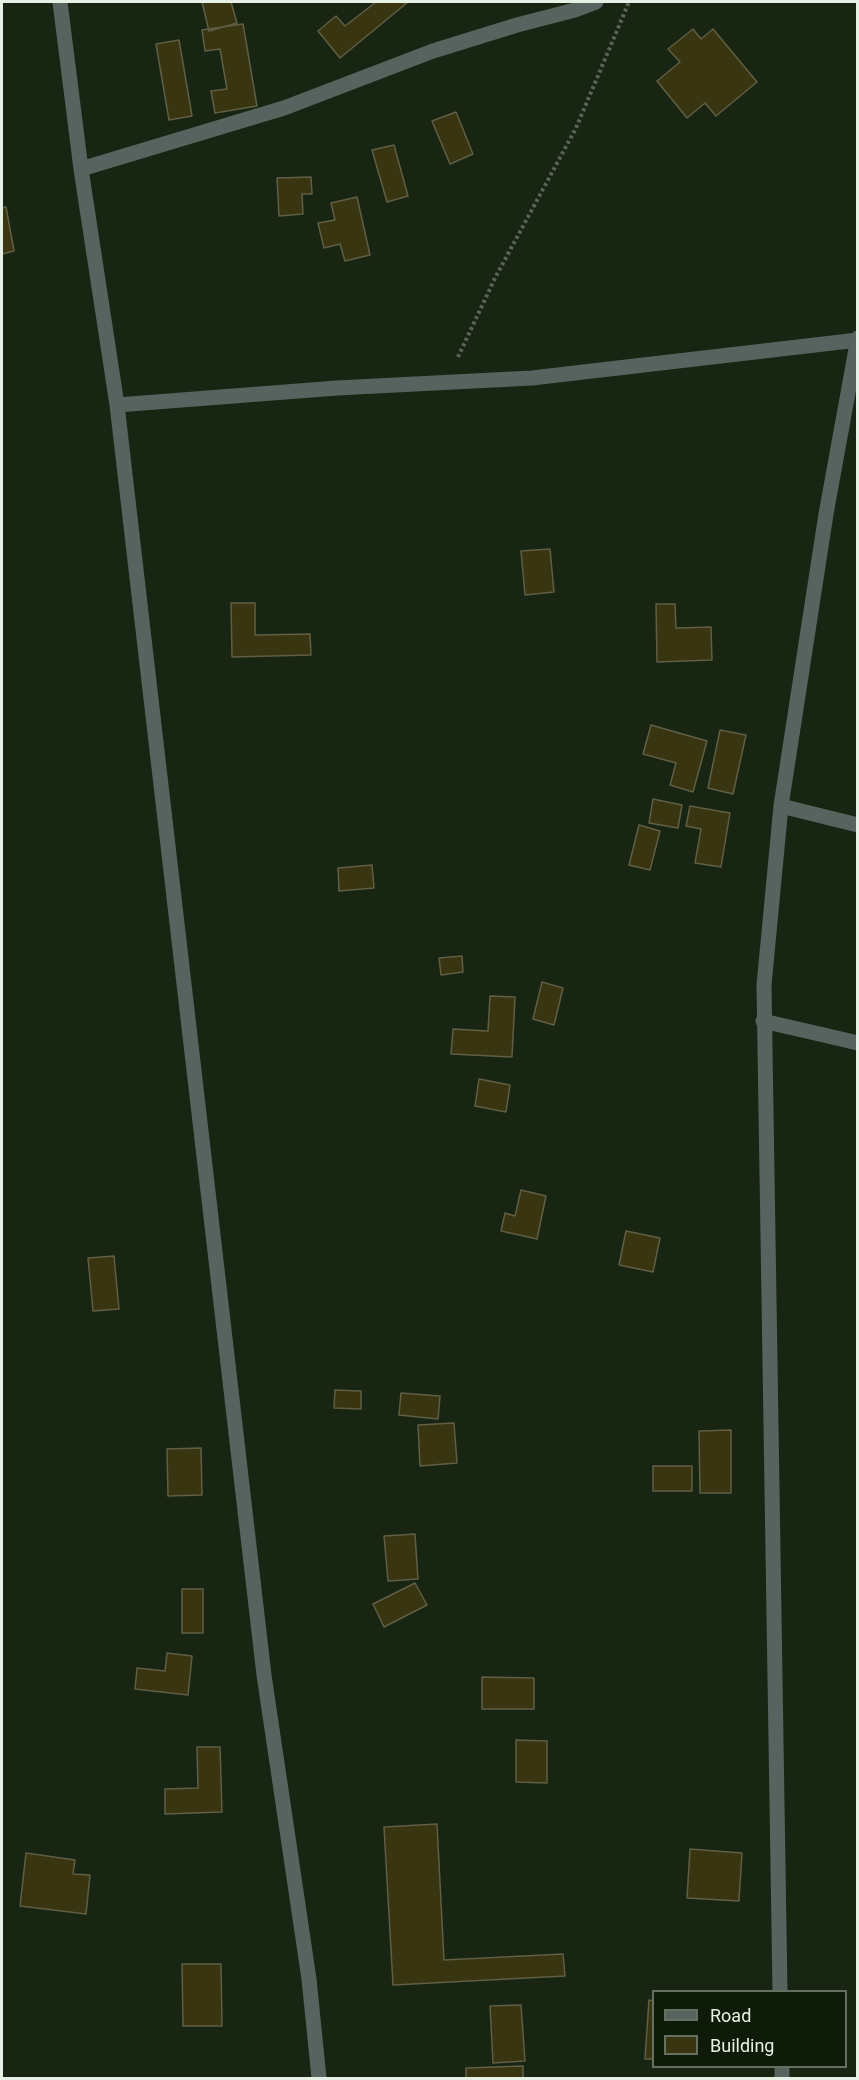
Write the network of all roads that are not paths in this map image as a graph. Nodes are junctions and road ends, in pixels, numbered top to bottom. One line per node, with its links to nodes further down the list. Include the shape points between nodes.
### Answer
1 (60, 2): 3 (street)
2 (596, 2): 3 (street, via 433,51 284,108)
3 (81, 168): 5 (street)
4 (857, 340): 5 (street, via 532,378); 6 (street)
5 (117, 405): 11 (street, via 264,1674 309,1979)
6 (781, 806): 7 (street); 8 (street)
7 (858, 825)
8 (763, 1021): 9 (street); 10 (street)
9 (858, 1043)
10 (780, 1990)
11 (318, 2079)

